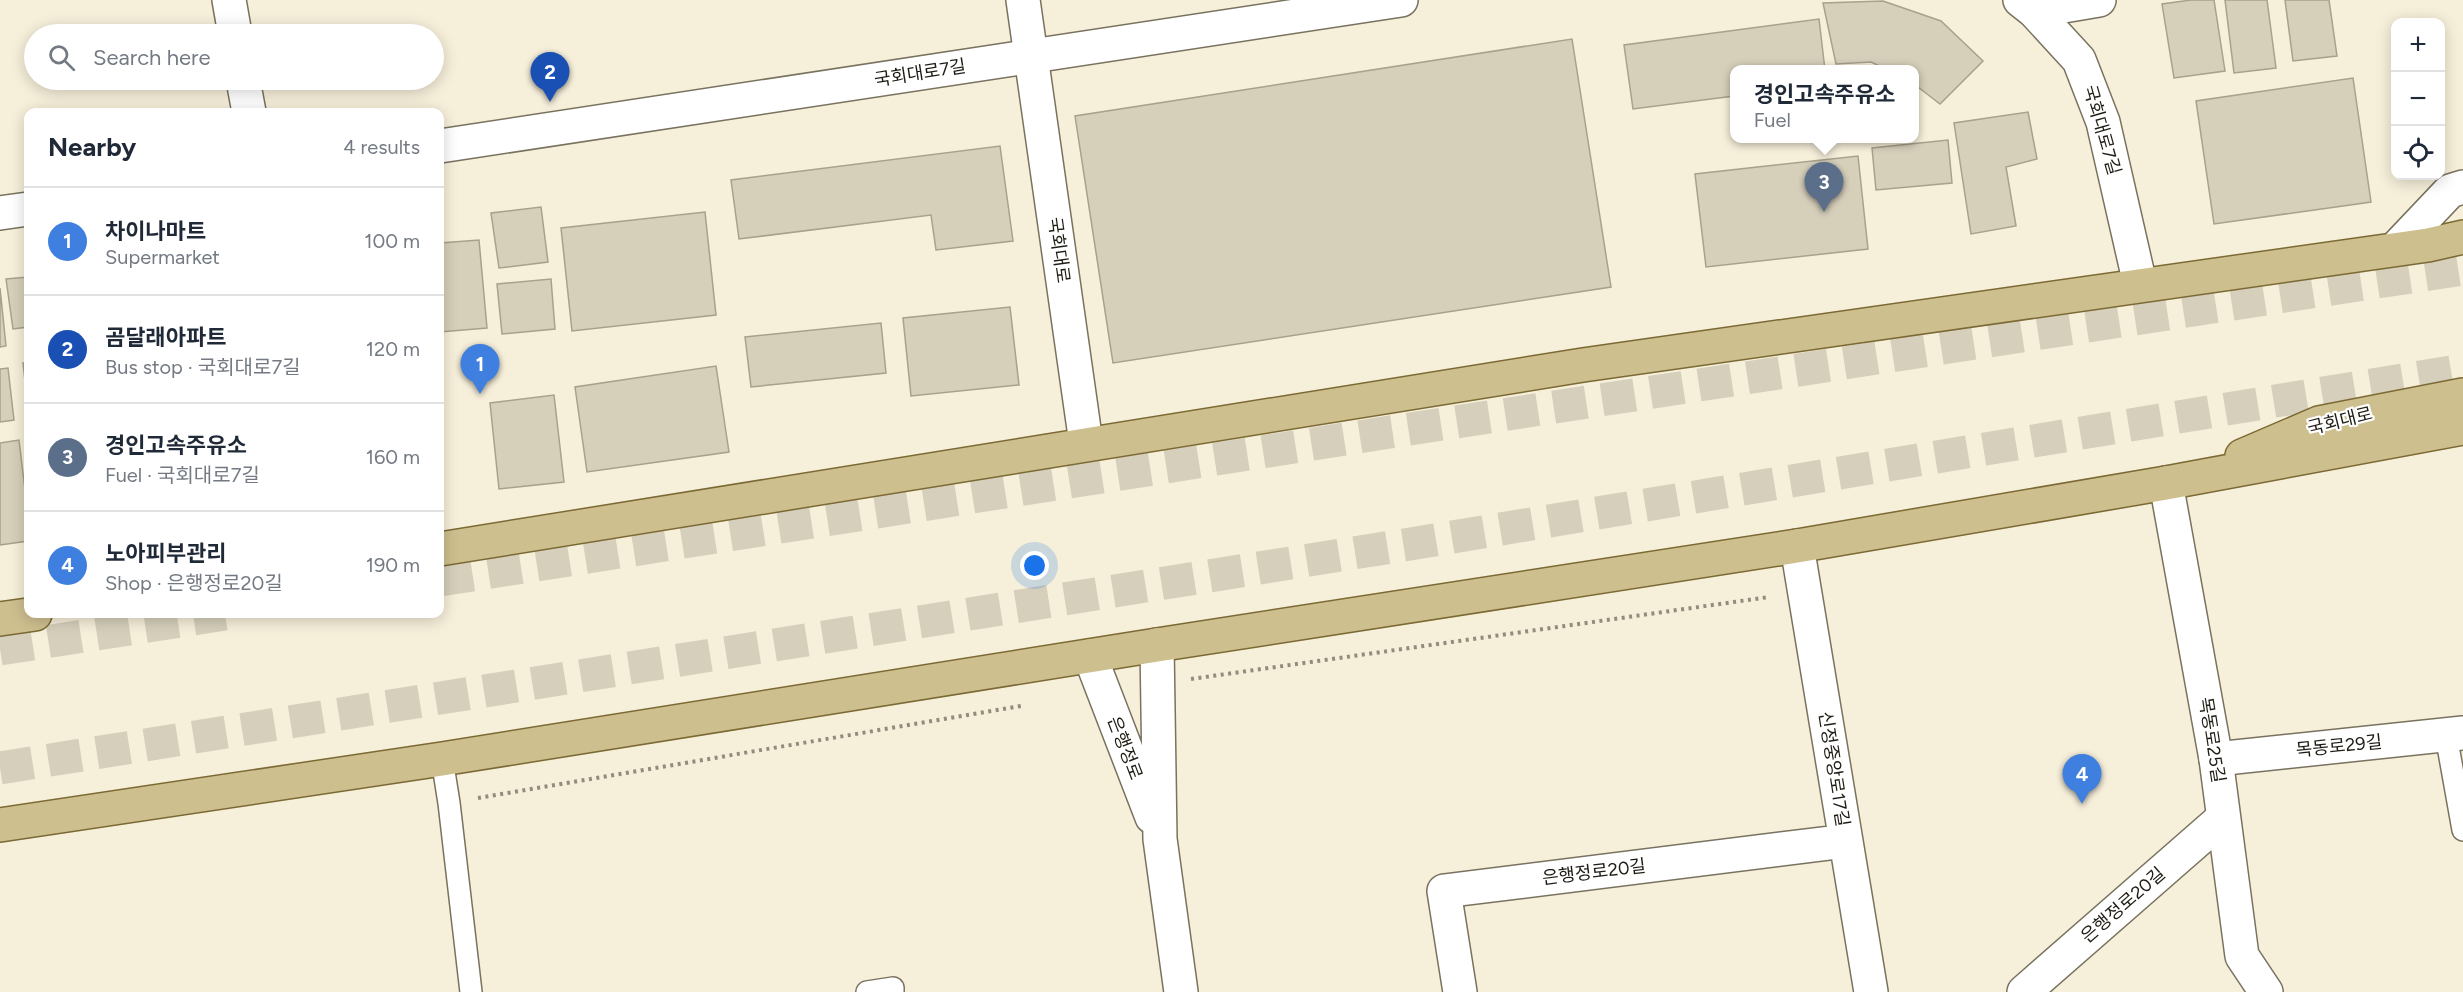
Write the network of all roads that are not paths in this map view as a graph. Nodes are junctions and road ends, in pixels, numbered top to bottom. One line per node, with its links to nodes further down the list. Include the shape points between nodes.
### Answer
1 (229, 0): 6 (street)
2 (1023, 0): 7 (street, 국회대로)
3 (1401, 0): 7 (street, 국회대로7길)
4 (2099, 0): 5 (street)
5 (2027, 6): 18 (street, 국회대로7길, via 2079,60 2103,122)
6 (233, 24)
7 (1032, 56): 10 (street, 국회대로7길); 21 (street, 국회대로)
8 (245, 90): 9 (street)
9 (248, 108)
10 (444, 145)
11 (2463, 187): 17 (street, via 2450,191)
12 (24, 209): 13 (street)
13 (0, 213)
14 (2463, 237): 15 (main road)
15 (2428, 245): 16 (main road); 17 (main road)
16 (2463, 248)
17 (2395, 249): 18 (main road)
18 (2140, 284): 21 (main road, via 1583,364)
19 (2463, 396): 22 (main road, 국회대로, via 2319,423)
20 (2462, 429): 22 (main road)
21 (1086, 444): 24 (main road)
22 (2177, 481): 23 (main road); 31 (street, 목동로25길)
23 (1797, 546): 27 (main road); 36 (street, 신정중앙로17길)
24 (444, 548)
25 (24, 616): 26 (main road)
26 (0, 619)
27 (1156, 645): 28 (main road); 35 (street, 은행정로)
28 (1090, 656): 30 (main road); 35 (street, 은행정로)
29 (2454, 734): 31 (street, 목동로29길); 34 (lane)
30 (442, 759): 33 (main road); 37 (lane)
31 (2216, 759): 32 (street, 목동로25길)
32 (2223, 818): 43 (street, 은행정로20길); 44 (street, 목동로25길, via 2242,956)
33 (0, 825)
34 (2463, 830)
35 (1160, 839): 40 (street, 은행정로)
36 (1846, 841): 41 (street, 은행정로20길, via 1444,891); 42 (street, 신정중앙로17길)
37 (471, 992)
38 (867, 992): 39 (lane, via 893,988)
39 (893, 992)
40 (1181, 992)
41 (1460, 992)
42 (1871, 992)
43 (2024, 992)
44 (2266, 992)

